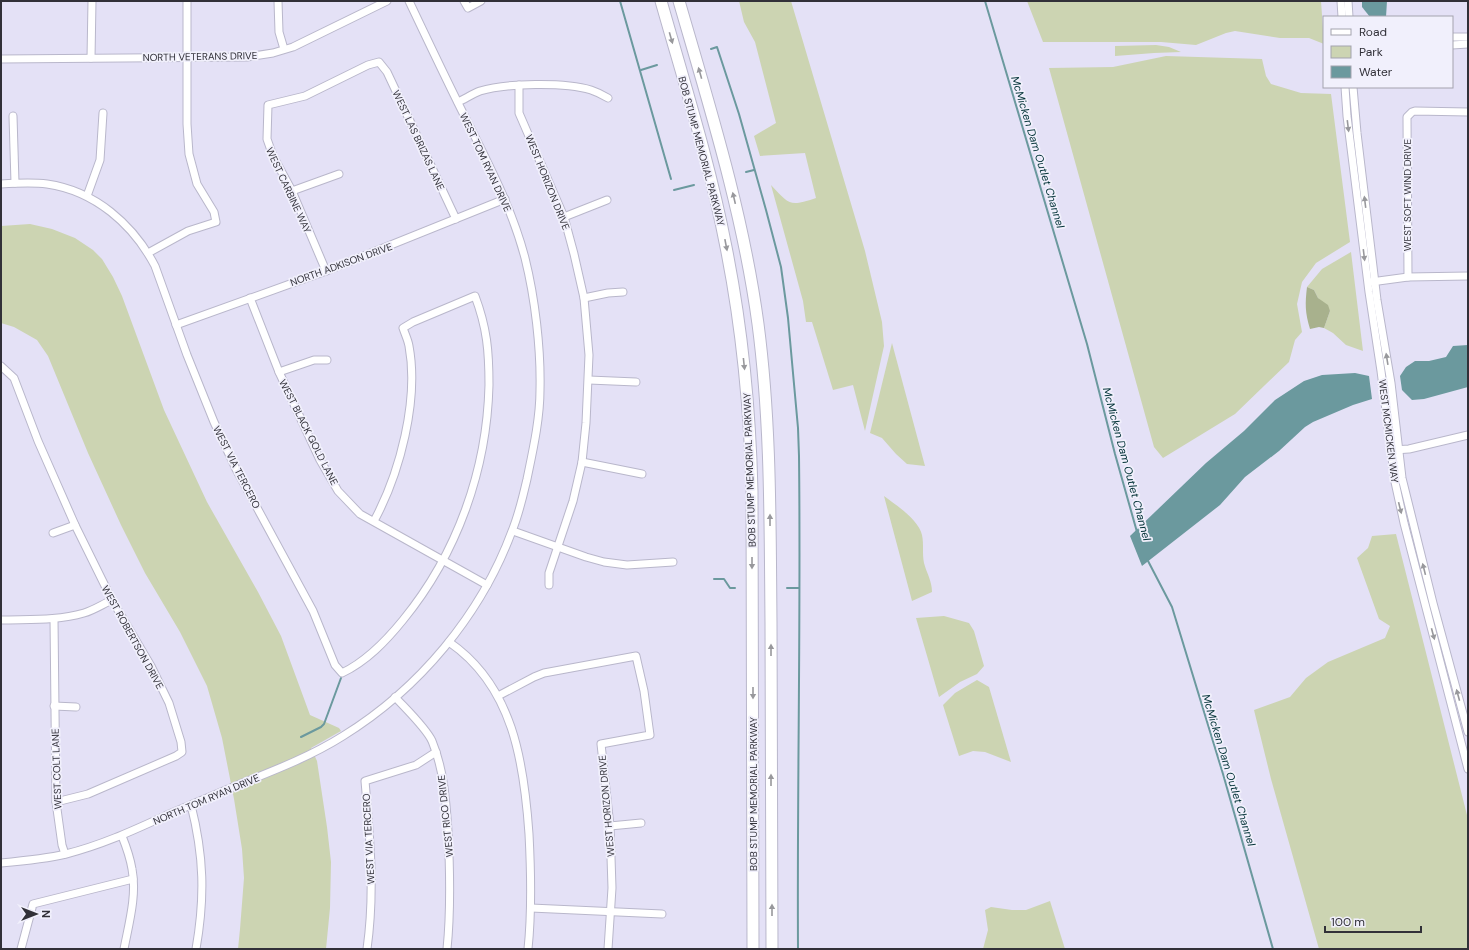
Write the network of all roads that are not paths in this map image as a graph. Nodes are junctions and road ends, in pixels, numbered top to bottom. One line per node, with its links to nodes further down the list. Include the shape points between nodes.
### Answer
1 (92, 1): 20 (street)
2 (187, 1): 19 (street)
3 (278, 1): 18 (street, via 279,32)
4 (387, 1): 18 (street, NORTH VETERANS DRIVE)
5 (409, 1): 26 (street, WEST TOM RYAN DRIVE)
6 (464, 1): 7 (street, via 468,8)
7 (481, 1)
8 (661, 1): 97 (highway, BOB STUMP MEMORIAL PARKWAY, one-way to 97, via 719,212 731,272 744,366 752,497)
9 (679, 1): 98 (highway, BOB STUMP MEMORIAL PARKWAY, one-way to 9, via 770,503 764,381 755,305 741,226 723,153)
10 (1341, 1): 12 (street)
11 (1348, 1): 13 (street)
12 (1342, 16)
13 (1348, 16)
14 (1453, 37): 15 (street)
15 (1468, 37)
16 (1453, 44): 17 (street)
17 (1468, 44)
18 (284, 50): 19 (street, NORTH VETERANS DRIVE, via 247,57)
19 (187, 57): 20 (street, NORTH VETERANS DRIVE); 40 (street, via 189,154 197,184 214,212 216,222 188,231)
20 (92, 58): 21 (street, NORTH VETERANS DRIVE)
21 (1, 59)
22 (519, 85): 25 (street, via 570,86 591,90); 26 (street, via 479,91); 38 (street, WEST HORIZON DRIVE, via 519,113)
23 (1345, 88): 44 (street, WEST MCMICKEN WAY, one-way to 44, via 1349,134)
24 (1353, 88): 44 (street, WEST MCMICKEN WAY, one-way to 24)
25 (608, 98)
26 (458, 102): 36 (street, WEST TOM RYAN DRIVE)
27 (268, 106): 34 (street, WEST CARBINE WAY, via 267,139); 39 (street, WEST LAS BRIZAS LANE, via 305,96 379,62 387,72)
28 (1468, 112): 43 (street, WEST SOFT WIND DRIVE, via 1415,111 1409,114 1406,120)
29 (103, 114): 35 (street, via 100,160)
30 (13, 116): 32 (street)
31 (339, 174): 34 (street)
32 (15, 183): 33 (street, WEST VIA TERCERO); 35 (street, WEST VIA TERCERO, via 48,184)
33 (1, 184)
34 (292, 191): 41 (street, WEST CARBINE WAY)
35 (87, 196): 40 (street, WEST VIA TERCERO, via 106,207 136,235)
36 (505, 199): 39 (street, NORTH ADKISON DRIVE); 60 (street, WEST TOM RYAN DRIVE, via 524,256 532,290 537,327 540,390 531,459 522,501)
37 (607, 200): 38 (street)
38 (564, 217): 47 (street, WEST HORIZON DRIVE)
39 (456, 218): 41 (street, NORTH ADKISON DRIVE)
40 (148, 253): 48 (street, WEST VIA TERCERO)
41 (326, 271): 46 (street, NORTH ADKISON DRIVE)
42 (1468, 276): 43 (street)
43 (1408, 277): 44 (street)
44 (1371, 282): 55 (street, WEST MCMICKEN WAY, via 1391,383)
45 (623, 292): 47 (street)
46 (250, 298): 48 (street, NORTH ADKISON DRIVE); 51 (street, WEST BLACK GOLD LANE)
47 (584, 298): 52 (street, WEST HORIZON DRIVE)
48 (176, 325): 63 (street, WEST VIA TERCERO, via 214,422 236,469 282,551 313,611 335,665 342,673 356,666 389,636 417,603)
49 (327, 360): 51 (street, via 314,360)
50 (1, 366): 59 (street, WEST ROBERTSON DRIVE, via 14,378)
51 (279, 372): 58 (street, WEST BLACK GOLD LANE, via 320,460 338,491 360,514)
52 (589, 380): 53 (street); 56 (street, WEST HORIZON DRIVE)
53 (636, 382)
54 (1468, 435): 55 (street)
55 (1395, 450): 75 (street, WEST MCMICKEN WAY, one-way to 55); 76 (street, WEST MCMICKEN WAY, one-way to 76, via 1398,500)
56 (582, 462): 57 (street); 62 (street, WEST HORIZON DRIVE, via 573,501)
57 (642, 474)
58 (374, 521): 63 (street, WEST BLACK GOLD LANE); 63 (street, via 384,503 400,455 411,402 410,352 404,328 475,296 487,335 489,360 486,435 477,476)
59 (75, 525): 61 (street); 67 (street, WEST ROBERTSON DRIVE)
60 (512, 531): 62 (street); 65 (street, WEST TOM RYAN DRIVE)
61 (53, 533)
62 (558, 546): 64 (street, via 586,558 604,562 627,565); 66 (street, WEST HORIZON DRIVE, via 549,573)
63 (443, 560): 65 (street, WEST BLACK GOLD LANE)
64 (673, 562)
65 (487, 585): 70 (street, WEST TOM RYAN DRIVE, via 471,613)
66 (549, 585)
67 (112, 600): 68 (street, via 86,613); 79 (street, WEST ROBERTSON DRIVE, via 151,666 169,703 182,752 88,794)
68 (54, 619): 69 (street); 73 (street, WEST COLT LANE)
69 (1, 620)
70 (449, 642): 71 (street, via 464,652 486,677); 72 (street, WEST TOM RYAN DRIVE)
71 (498, 696): 82 (street, WEST HORIZON DRIVE, via 544,673 636,656 650,735 601,744); 87 (street, via 506,711 518,748 525,788)
72 (395, 697): 77 (street, WEST RICO DRIVE, via 418,721 432,740); 80 (street, NORTH TOM RYAN DRIVE, via 340,738 284,766)
73 (54, 706): 74 (street); 79 (street, WEST COLT LANE)
74 (76, 707)
75 (1468, 733): 76 (street)
76 (1460, 736): 78 (street, WEST MCMICKEN WAY)
77 (436, 752): 93 (street, WEST VIA TERCERO, via 416,764 365,781 372,874); 94 (street, WEST RICO DRIVE, via 445,794 451,874)
78 (1468, 769)
79 (56, 802): 84 (street, WEST COLT LANE)
80 (191, 805): 83 (street, NORTH TOM RYAN DRIVE); 92 (street, via 198,831 202,864 203,902)
81 (641, 823): 82 (street)
82 (610, 826): 88 (street, WEST HORIZON DRIVE)
83 (122, 836): 84 (street, NORTH TOM RYAN DRIVE); 86 (street)
84 (65, 854): 85 (street, NORTH TOM RYAN DRIVE)
85 (1, 864)
86 (133, 879): 90 (street, via 33,904); 91 (street, via 133,902)
87 (531, 908): 88 (street); 95 (street)
88 (611, 911): 89 (street); 96 (street, WEST HORIZON DRIVE)
89 (662, 914)
90 (21, 949)
91 (124, 949)
92 (196, 949)
93 (367, 949)
94 (447, 949)
95 (528, 949)
96 (608, 949)
97 (754, 949)
98 (772, 949)

